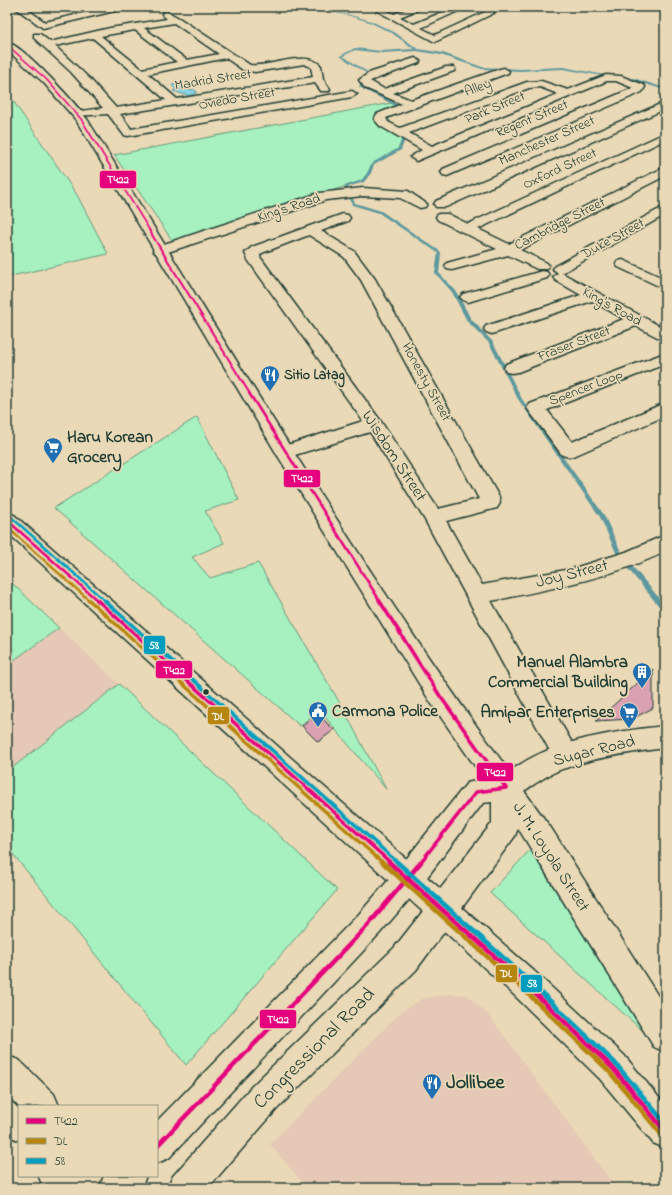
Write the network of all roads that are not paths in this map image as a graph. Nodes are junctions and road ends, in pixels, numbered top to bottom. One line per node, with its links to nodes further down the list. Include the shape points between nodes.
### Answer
1 (18, 7): 11 (main road, via 43,25)
2 (377, 7): 9 (main road)
3 (420, 7): 9 (main road)
4 (115, 8): 8 (main road); 11 (main road)
5 (468, 8): 13 (main road); 13 (main road, via 490,13 435,39)
6 (163, 9): 10 (main road)
7 (70, 10): 11 (main road)
8 (126, 13)
9 (393, 17): 13 (main road)
10 (176, 20): 12 (main road); 18 (main road)
11 (84, 23): 14 (main road, via 96,25); 17 (main road, via 37,36)
12 (137, 27): 14 (main road); 20 (main road)
13 (413, 28)
14 (110, 32): 15 (main road)
15 (96, 36): 17 (main road); 23 (main road)
16 (7, 45): 34 (main road, J. M. Loyola Street, via 36,68)
17 (48, 45): 33 (main road, via 89,83)
18 (228, 55): 20 (main road); 24 (main road, via 250,69 311,63 316,66)
19 (414, 61): 25 (main road, via 364,80 369,86)
20 (185, 64): 23 (main road)
21 (450, 69): 25 (main road)
22 (504, 71): 31 (main road, Alley)
23 (139, 73): 30 (main road)
24 (318, 79): 29 (main road); 30 (main road, Madrid Street)
25 (385, 92): 31 (main road, via 405,101)
26 (352, 94): 29 (main road, Oviedo Street)
27 (568, 94): 28 (main road, Park Street, via 611,78 640,87); 35 (main road, Alley, via 541,84 527,85); 37 (main road, Park Street)
28 (629, 94): 39 (main road, Regent Street)
29 (332, 98): 33 (main road, Oviedo Street, via 128,133)
30 (173, 101): 33 (main road, Madrid Street)
31 (408, 105): 35 (main road, Alley, via 381,116 380,119 389,128)
32 (665, 105): 40 (main road, Manchester Street)
33 (113, 112): 34 (main road, Madrid Street)
34 (79, 117): 47 (main road, J. M. Loyola Street)
35 (398, 133): 37 (main road, Alley)
36 (665, 136): 45 (main road, Oxford Street)
37 (432, 150): 39 (main road, Park Street, via 416,157)
38 (665, 171): 48 (main road, Cambridge Street)
39 (447, 172): 40 (main road, Park Street)
40 (480, 188): 43 (main road, Manchester Street)
41 (420, 204): 43 (main road, via 430,202); 43 (main road, via 414,210 425,218); 47 (main road, King's Road, via 403,194 363,192 324,196)
42 (665, 210): 52 (main road, Duke Street)
43 (442, 211): 45 (main road)
44 (343, 218): 46 (main road, Wisdom Street)
45 (468, 229): 48 (main road)
46 (310, 230): 62 (main road, Wisdom Street, via 257,250 252,253 253,257); 64 (main road, Honesty Street, via 349,254 368,279 489,497 490,503 482,506)
47 (160, 250): 63 (main road, J. M. Loyola Street)
48 (509, 250): 50 (main road, Cambridge Street); 51 (main road)
49 (622, 264): 53 (main road)
50 (452, 266)
51 (542, 271): 52 (main road, via 552,278); 54 (main road)
52 (560, 273): 55 (main road, King's Road)
53 (662, 280)
54 (468, 296)
55 (593, 296): 56 (main road, King's Road); 57 (main road)
56 (637, 320): 58 (main road, King's Road); 60 (main road, Fraser Street)
57 (492, 329)
58 (665, 336)
59 (665, 358): 61 (main road, Spencer Loop, via 536,408 569,451)
60 (512, 368)
61 (665, 409)
62 (374, 424): 63 (main road); 64 (main road, Wisdom Street)
63 (285, 452): 70 (main road, J. M. Loyola Street, via 440,696)
64 (433, 517): 67 (main road, Wisdom Street)
65 (7, 520): 71 (main road)
66 (665, 543): 67 (main road, Joy Street, via 625,560 571,577)
67 (477, 595): 69 (main road, Wisdom Street)
68 (665, 737): 69 (main road, Sugar Road, via 635,740)
69 (566, 756): 70 (main road, Sugar Road, via 543,765)
70 (506, 788): 71 (main road, Sugar Road, via 476,792); 72 (main road, via 505,827); 73 (main road, J. M. Loyola Street, via 541,837)
71 (409, 878): 72 (main road); 77 (main road, via 369,924)
72 (444, 909): 76 (main road, via 612,1067); 80 (main road, Congressional Road, via 405,959 264,1098)
73 (665, 1036)
74 (7, 1072): 75 (main road)
75 (41, 1105)
76 (665, 1131)
77 (158, 1145)
78 (7, 1154): 79 (main road)
79 (24, 1188)
80 (185, 1188)

